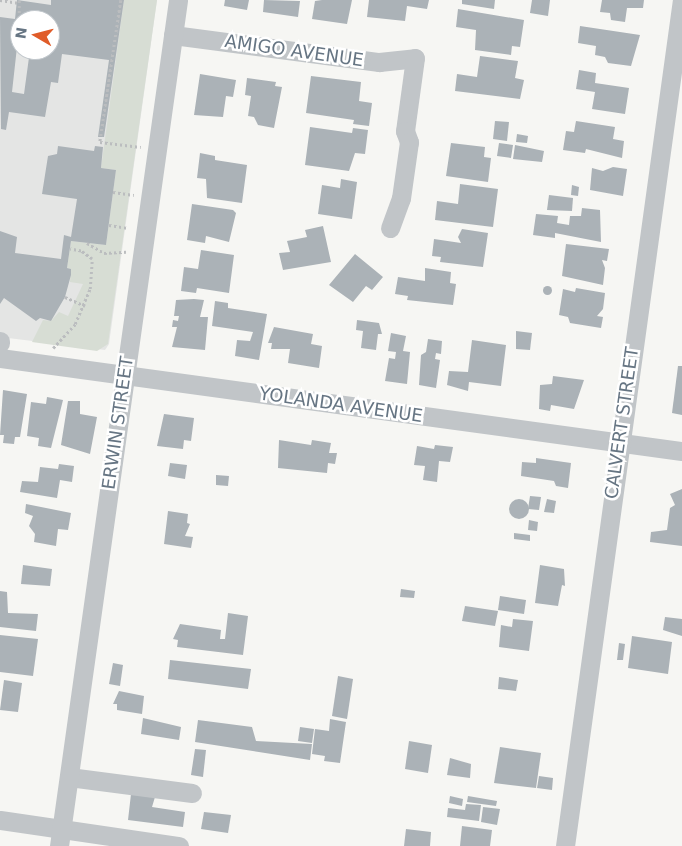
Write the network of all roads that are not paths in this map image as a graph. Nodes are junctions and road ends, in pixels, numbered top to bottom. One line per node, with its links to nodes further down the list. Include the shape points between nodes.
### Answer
1 (178, 0): 3 (street, ERWIN STREET)
2 (682, 0): 7 (street, CALVERT STREET)
3 (173, 35): 4 (street, AMIGO AVENUE, via 379,62 415,58 405,131 408,151 401,198); 6 (street, ERWIN STREET)
4 (390, 228)
5 (0, 358): 6 (street, YOLANDA AVENUE)
6 (125, 376): 7 (street, YOLANDA AVENUE); 9 (street, ERWIN STREET)
7 (620, 442): 8 (street, YOLANDA AVENUE); 14 (street, CALVERT STREET)
8 (682, 450)
9 (69, 777): 10 (street); 12 (street, ERWIN STREET)
10 (192, 793)
11 (0, 820): 12 (street)
12 (61, 837): 13 (street)
13 (180, 846)
14 (565, 846)

